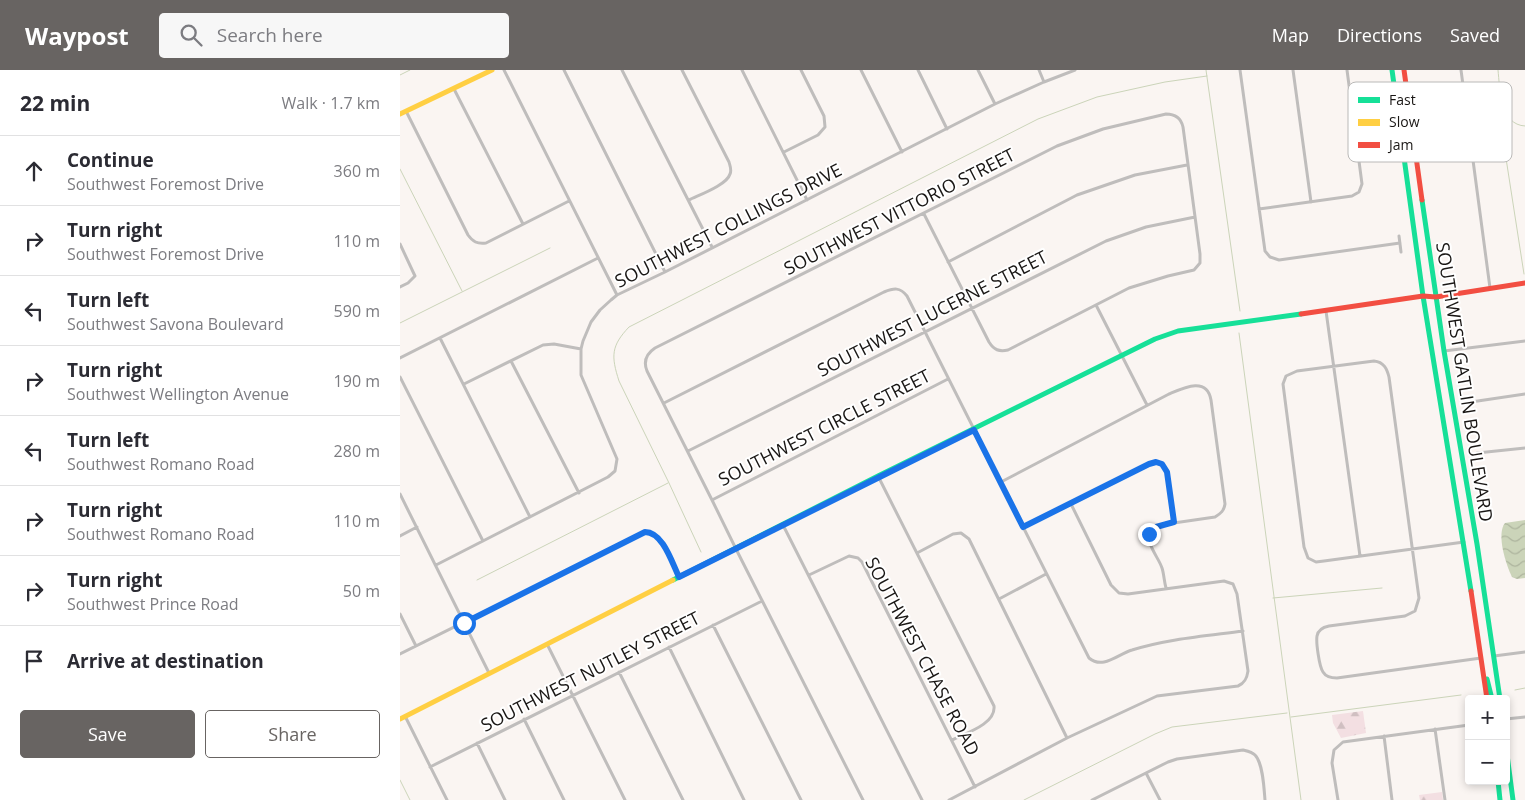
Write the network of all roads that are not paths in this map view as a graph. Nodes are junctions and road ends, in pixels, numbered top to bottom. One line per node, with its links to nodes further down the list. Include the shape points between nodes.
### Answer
1 (492, 70): 16 (main road)
2 (504, 70): 30 (street)
3 (564, 70): 43 (street)
4 (622, 70): 28 (street)
5 (682, 70): 28 (street, via 731,170 725,181)
6 (742, 70): 22 (street)
7 (801, 70): 22 (street, via 824,116 825,127 818,135)
8 (861, 70): 21 (street)
9 (918, 70): 20 (street)
10 (978, 70): 17 (street)
11 (1039, 70): 15 (street)
12 (1075, 70): 15 (street, SOUTHWEST COLLINGS DRIVE)
13 (1240, 70): 32 (street)
14 (1293, 70): 31 (street)
15 (1044, 82): 17 (street, SOUTHWEST COLLINGS DRIVE)
16 (454, 89): 18 (main road); 35 (street)
17 (996, 104): 20 (street, SOUTHWEST COLLINGS DRIVE)
18 (406, 112): 19 (main road); 35 (street, via 474,242 486,243)
19 (400, 114)
20 (948, 129): 21 (street, SOUTHWEST COLLINGS DRIVE)
21 (902, 152): 29 (street, SOUTHWEST COLLINGS DRIVE)
22 (784, 153): 29 (street)
23 (1359, 162): 31 (street, via 1362,184 1359,192)
24 (1405, 162): 48 (main road, SOUTHWEST GATLIN BOULEVARD)
25 (1417, 162): 49 (main road, SOUTHWEST GATLIN BOULEVARD)
26 (1473, 162): 46 (street)
27 (1188, 164): 33 (street, SOUTHWEST VITTORIO STREET, via 1180,120 1166,114 1118,124 1057,146); 34 (street); 42 (street, via 1135,175 1077,195)
28 (688, 200): 39 (street)
29 (807, 200): 39 (street, SOUTHWEST COLLINGS DRIVE)
30 (570, 201): 35 (street); 41 (street)
31 (1311, 202): 32 (street)
32 (1259, 209): 37 (street, via 1265,251 1277,260)
33 (924, 214): 42 (street); 67 (street, SOUTHWEST VITTORIO STREET, via 648,353 645,365)
34 (1195, 217): 50 (street, via 1200,263 1194,270 1129,288); 51 (street, SOUTHWEST LUCERNE STREET, via 1116,236)
35 (523, 224)
36 (1399, 236): 37 (street)
37 (1400, 243): 40 (street)
38 (400, 244): 45 (street, via 415,276)
39 (712, 248): 43 (street, SOUTHWEST COLLINGS DRIVE)
40 (1401, 252)
41 (598, 258): 47 (street); 54 (street)
42 (948, 262): 51 (street)
43 (664, 272): 47 (street, SOUTHWEST COLLINGS DRIVE)
44 (1525, 284): 46 (main road)
45 (400, 287)
46 (1490, 288): 49 (main road)
47 (617, 295): 56 (street, SOUTHWEST COLLINGS DRIVE, via 591,322)
48 (1423, 296): 49 (main road); 52 (main road); 86 (main road, SOUTHWEST GATLIN BOULEVARD)
49 (1436, 297): 57 (main road, SOUTHWEST GATLIN BOULEVARD)
50 (1096, 305): 51 (street, via 1001,351 989,342); 58 (street)
51 (972, 308): 53 (street, SOUTHWEST LUCERNE STREET)
52 (1326, 311): 58 (main road, via 1178,332); 61 (street)
53 (924, 332): 63 (street); 67 (street, via 907,296 896,289 884,292); 71 (street, SOUTHWEST LUCERNE STREET)
54 (440, 338): 59 (street); 64 (street)
55 (1525, 341): 57 (street)
56 (581, 348): 60 (street, via 547,344); 75 (street, SOUTHWEST COLLINGS DRIVE, via 581,375 617,459 615,471)
57 (1444, 351): 107 (main road, SOUTHWEST GATLIN BOULEVARD)
58 (1122, 355): 68 (street); 69 (main road)
59 (400, 358)
60 (511, 361): 64 (street); 75 (street)
61 (1333, 366): 88 (street, via 1374,361 1386,368); 90 (street); 90 (street, via 1293,372 1283,381 1304,547 1310,560 1319,562)
62 (400, 377): 85 (street)
63 (948, 380): 69 (street); 77 (street, SOUTHWEST CIRCLE STREET)
64 (464, 384): 79 (street)
65 (1525, 394): 66 (street)
66 (1471, 402)
67 (664, 403): 71 (street)
68 (1147, 405): 74 (street); 80 (street, via 1195,386 1202,386 1210,395 1225,504 1223,511 1215,516)
69 (974, 430): 73 (main road); 74 (street)
70 (1525, 448): 72 (street)
71 (688, 451): 77 (street)
72 (1477, 453)
73 (878, 476): 81 (main road); 89 (street)
74 (1001, 482): 82 (street)
75 (579, 493): 79 (street, SOUTHWEST COLLINGS DRIVE)
76 (400, 494): 83 (street)
77 (712, 500): 87 (street)
78 (1072, 504): 80 (street, via 1149,464 1159,463 1167,472); 82 (street); 95 (street, via 1116,591 1123,594)
79 (530, 517): 85 (street, SOUTHWEST COLLINGS DRIVE)
80 (1174, 522): 95 (street, via 1156,527 1149,534)
81 (783, 525): 87 (main road); 93 (street)
82 (1023, 527): 92 (street)
83 (417, 528): 84 (street); 91 (street)
84 (400, 536)
85 (483, 541): 91 (street, SOUTHWEST COLLINGS DRIVE)
86 (1464, 542): 88 (street); 108 (main road, SOUTHWEST GATLIN BOULEVARD)
87 (736, 549): 94 (main road); 97 (street)
88 (1412, 550): 90 (street); 108 (street, via 1418,598 1415,611 1405,616 1326,626 1317,635 1322,670 1332,678)
89 (917, 553): 96 (street, via 953,534 964,535 971,542); 124 (street, via 994,706 987,722)
90 (1360, 556)
91 (436, 565): 99 (street)
92 (1046, 574): 96 (street); 101 (street, via 1087,655 1094,662 1103,663 1129,651 1160,643)
93 (809, 575): 124 (street, SOUTHWEST CHASE ROAD, via 849,556 860,560); 140 (street)
94 (679, 577): 99 (street, via 661,540 655,534 645,532); 102 (main road)
95 (1166, 588): 101 (street, via 1224,580 1230,582 1236,590)
96 (999, 599): 123 (street)
97 (762, 601): 100 (street, SOUTHWEST NUTLEY STREET); 139 (street)
98 (400, 614): 103 (street)
99 (464, 623): 103 (street); 110 (street)
100 (713, 625): 104 (street, SOUTHWEST NUTLEY STREET); 138 (street)
101 (1242, 631): 123 (street, via 1248,671 1242,684 1157,696)
102 (547, 644): 110 (main road); 112 (street)
103 (416, 646): 106 (street)
104 (669, 647): 109 (street, SOUTHWEST NUTLEY STREET); 137 (street)
105 (1525, 652): 107 (street)
106 (400, 654)
107 (1494, 657): 115 (main road, SOUTHWEST GATLIN BOULEVARD)
108 (1482, 658): 111 (main road, SOUTHWEST GATLIN BOULEVARD)
109 (619, 672): 112 (street, SOUTHWEST NUTLEY STREET); 136 (street)
110 (489, 673): 117 (main road)
111 (1484, 674): 113 (main road, SOUTHWEST GATLIN BOULEVARD); 114 (main road)
112 (572, 695): 119 (street, SOUTHWEST NUTLEY STREET); 135 (street)
113 (1487, 695)
114 (1491, 695)
115 (1499, 695)
116 (1525, 717): 118 (street)
117 (402, 718): 126 (street)
118 (1510, 719)
119 (524, 720): 125 (street, SOUTHWEST NUTLEY STREET); 134 (street)
120 (1465, 726): 121 (street)
121 (1434, 730): 122 (street); 147 (street)
122 (1384, 736): 145 (street, via 1342,742 1334,750 1332,763); 146 (street)
123 (1067, 738): 130 (street)
124 (952, 740): 130 (street, SOUTHWEST CHASE ROAD)
125 (477, 743): 126 (street, SOUTHWEST NUTLEY STREET); 133 (street)
126 (430, 766): 132 (street)
127 (1146, 773): 131 (street); 143 (street); 144 (street, via 1177,759 1243,750 1256,756 1261,766)
128 (1510, 778): 149 (main road)
129 (1498, 785): 148 (main road)
130 (975, 787): 141 (street)
131 (1099, 798): 142 (street)
132 (448, 800)
133 (505, 800)
134 (564, 800)
135 (626, 800)
136 (683, 800)
137 (744, 800)
138 (801, 800)
139 (863, 800)
140 (922, 800)
141 (949, 800)
142 (1092, 800)
143 (1160, 800)
144 (1265, 800)
145 (1338, 800)
146 (1392, 800)
147 (1445, 800)
148 (1500, 800)
149 (1514, 800)

